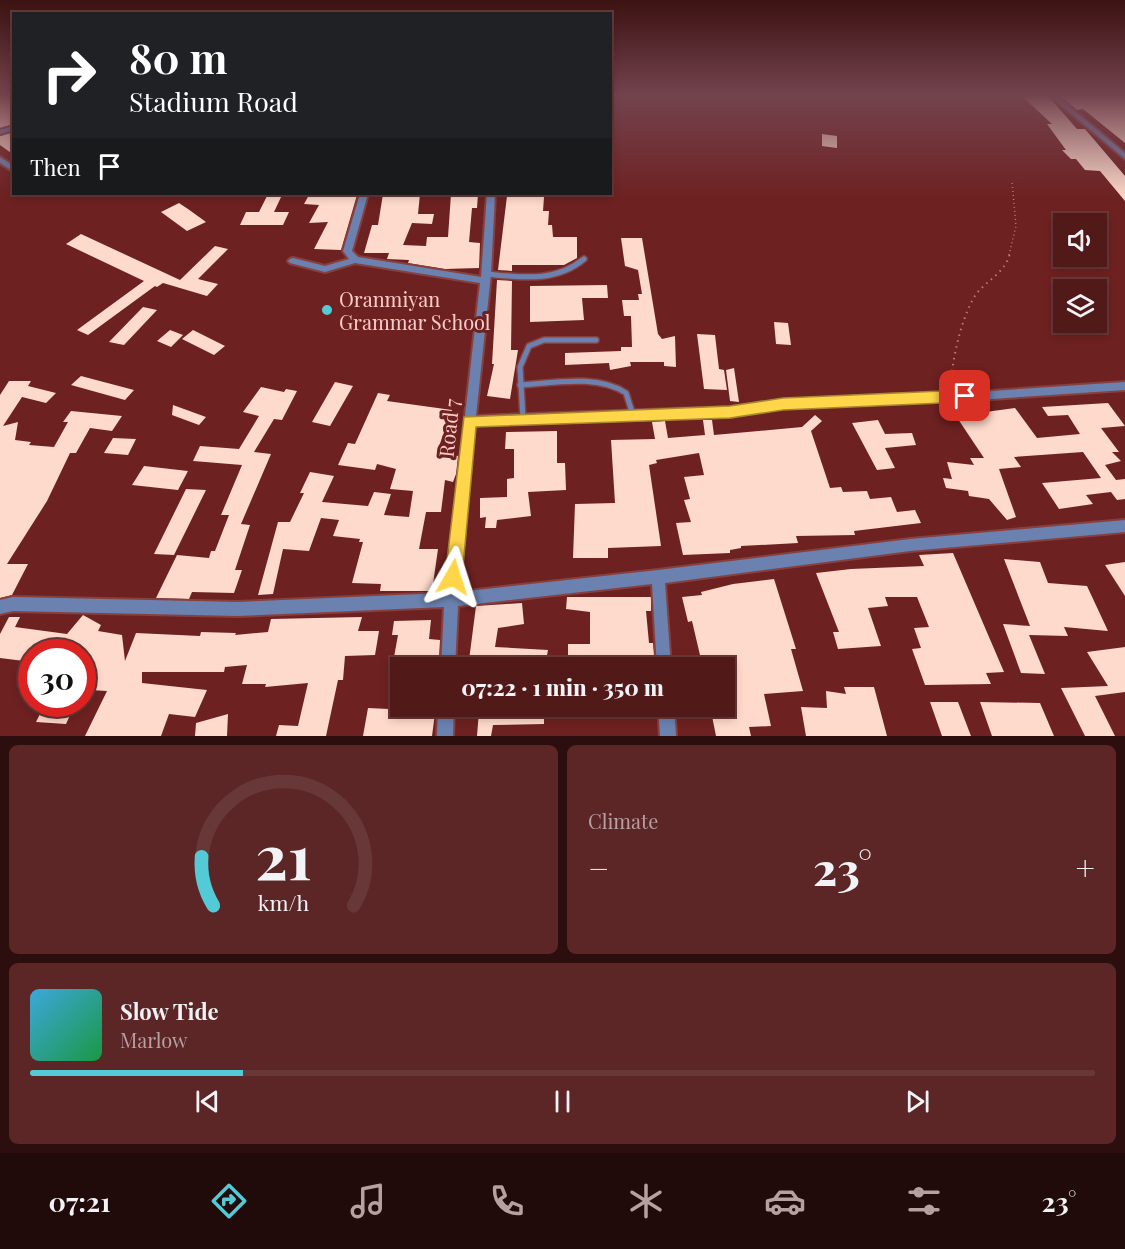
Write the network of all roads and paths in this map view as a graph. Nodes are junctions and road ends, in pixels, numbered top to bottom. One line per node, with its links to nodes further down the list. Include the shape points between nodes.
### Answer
1 (1094, 130): 2 (street)
2 (1125, 157)
3 (1012, 181): 13 (path, via 1016,226 1007,265 975,297 959,332)
4 (364, 195): 7 (street, via 347,252)
5 (491, 195): 9 (street, Road 7)
6 (584, 259): 9 (lane, via 555,275)
7 (355, 260): 8 (street, via 325,269); 9 (street)
8 (293, 261)
9 (486, 278): 16 (street, Road 7)
10 (596, 340): 11 (lane, via 544,340 529,346 520,367)
11 (520, 385): 14 (lane, via 614,386 630,400); 15 (lane)
12 (1125, 386): 13 (street)
13 (947, 398): 14 (street)
14 (633, 415): 15 (street)
15 (523, 419): 16 (street)
16 (470, 421): 19 (street, Road 7)
17 (1125, 526): 18 (street, via 910,545)
18 (658, 577): 19 (street); 22 (street)
19 (451, 600): 20 (street, via 238,609 13,604); 21 (street, Road 7)
20 (0, 607)
21 (448, 657)
22 (663, 657)
23 (446, 717): 25 (street)
24 (667, 717): 26 (street)
25 (445, 736)
26 (668, 736)

